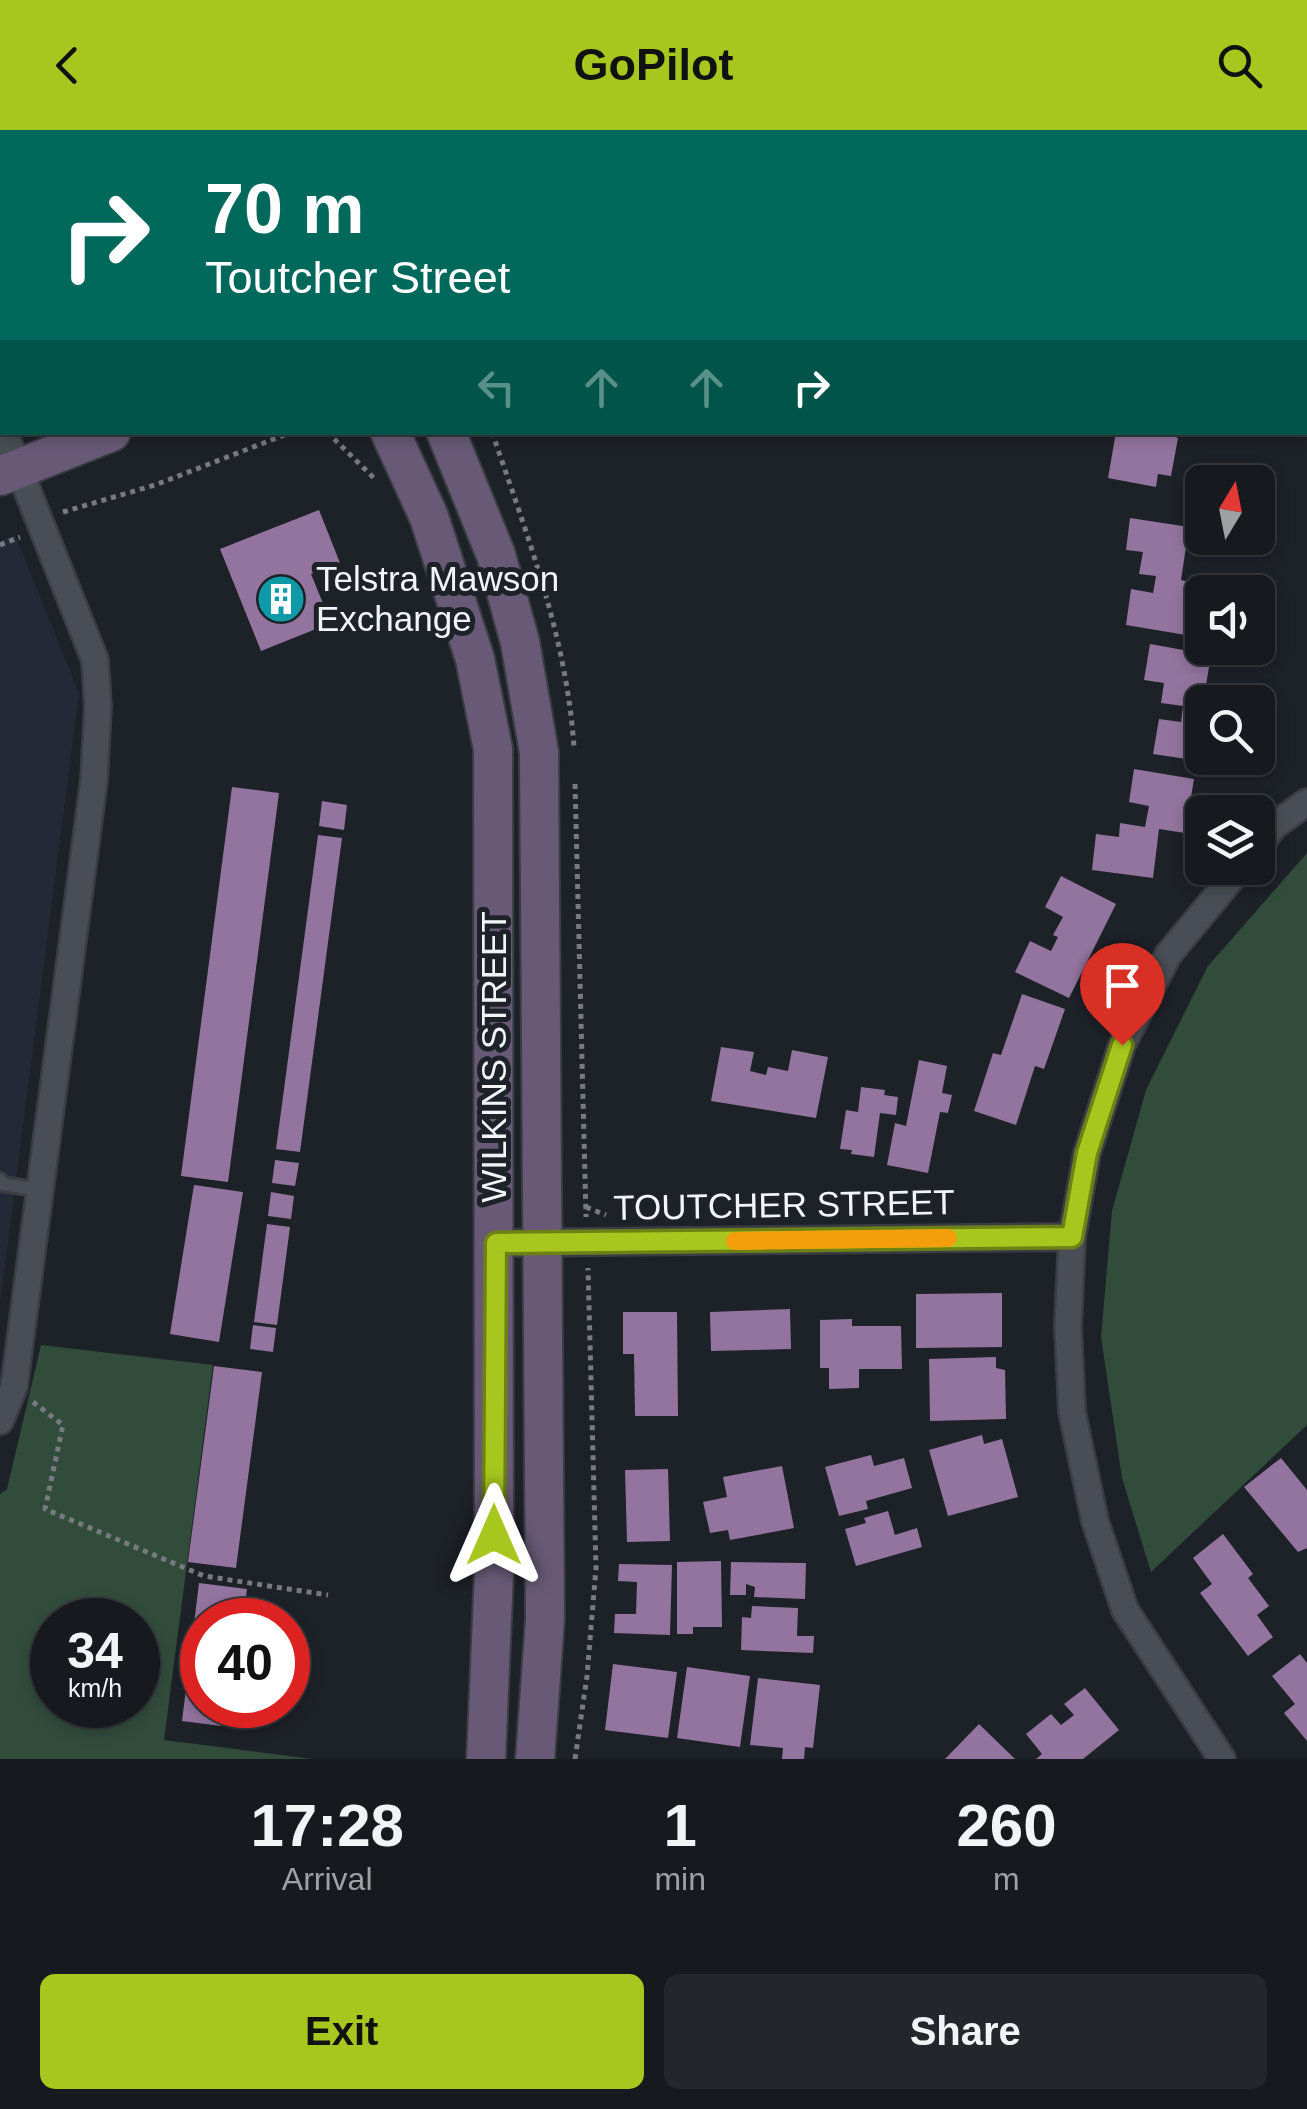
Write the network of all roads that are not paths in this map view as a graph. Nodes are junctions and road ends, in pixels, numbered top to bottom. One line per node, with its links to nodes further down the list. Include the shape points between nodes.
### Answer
1 (4, 435): 5 (street)
2 (104, 435): 5 (street)
3 (391, 435): 13 (street, WILKINS STREET, via 429,517 470,641 493,749)
4 (447, 435): 12 (street, WILKINS STREET, via 496,556 520,642 539,752)
5 (9, 473): 10 (street, via 38,518 94,660 98,707)
6 (1307, 802): 7 (street)
7 (1275, 825)
8 (1226, 885): 11 (street, via 1168,955 1122,1045 1087,1153)
9 (0, 1180): 10 (lane)
10 (40, 1190): 14 (street, via 14,1387)
11 (1072, 1237): 12 (street, TOUTCHER STREET); 15 (street, via 1072,1412 1095,1521 1125,1610)
12 (543, 1242): 13 (street, TOUTCHER STREET); 17 (street, WILKINS STREET, via 545,1619)
13 (496, 1243): 16 (street, WILKINS STREET)
14 (0, 1420)
15 (1212, 1756)
16 (486, 1759)
17 (535, 1759)

